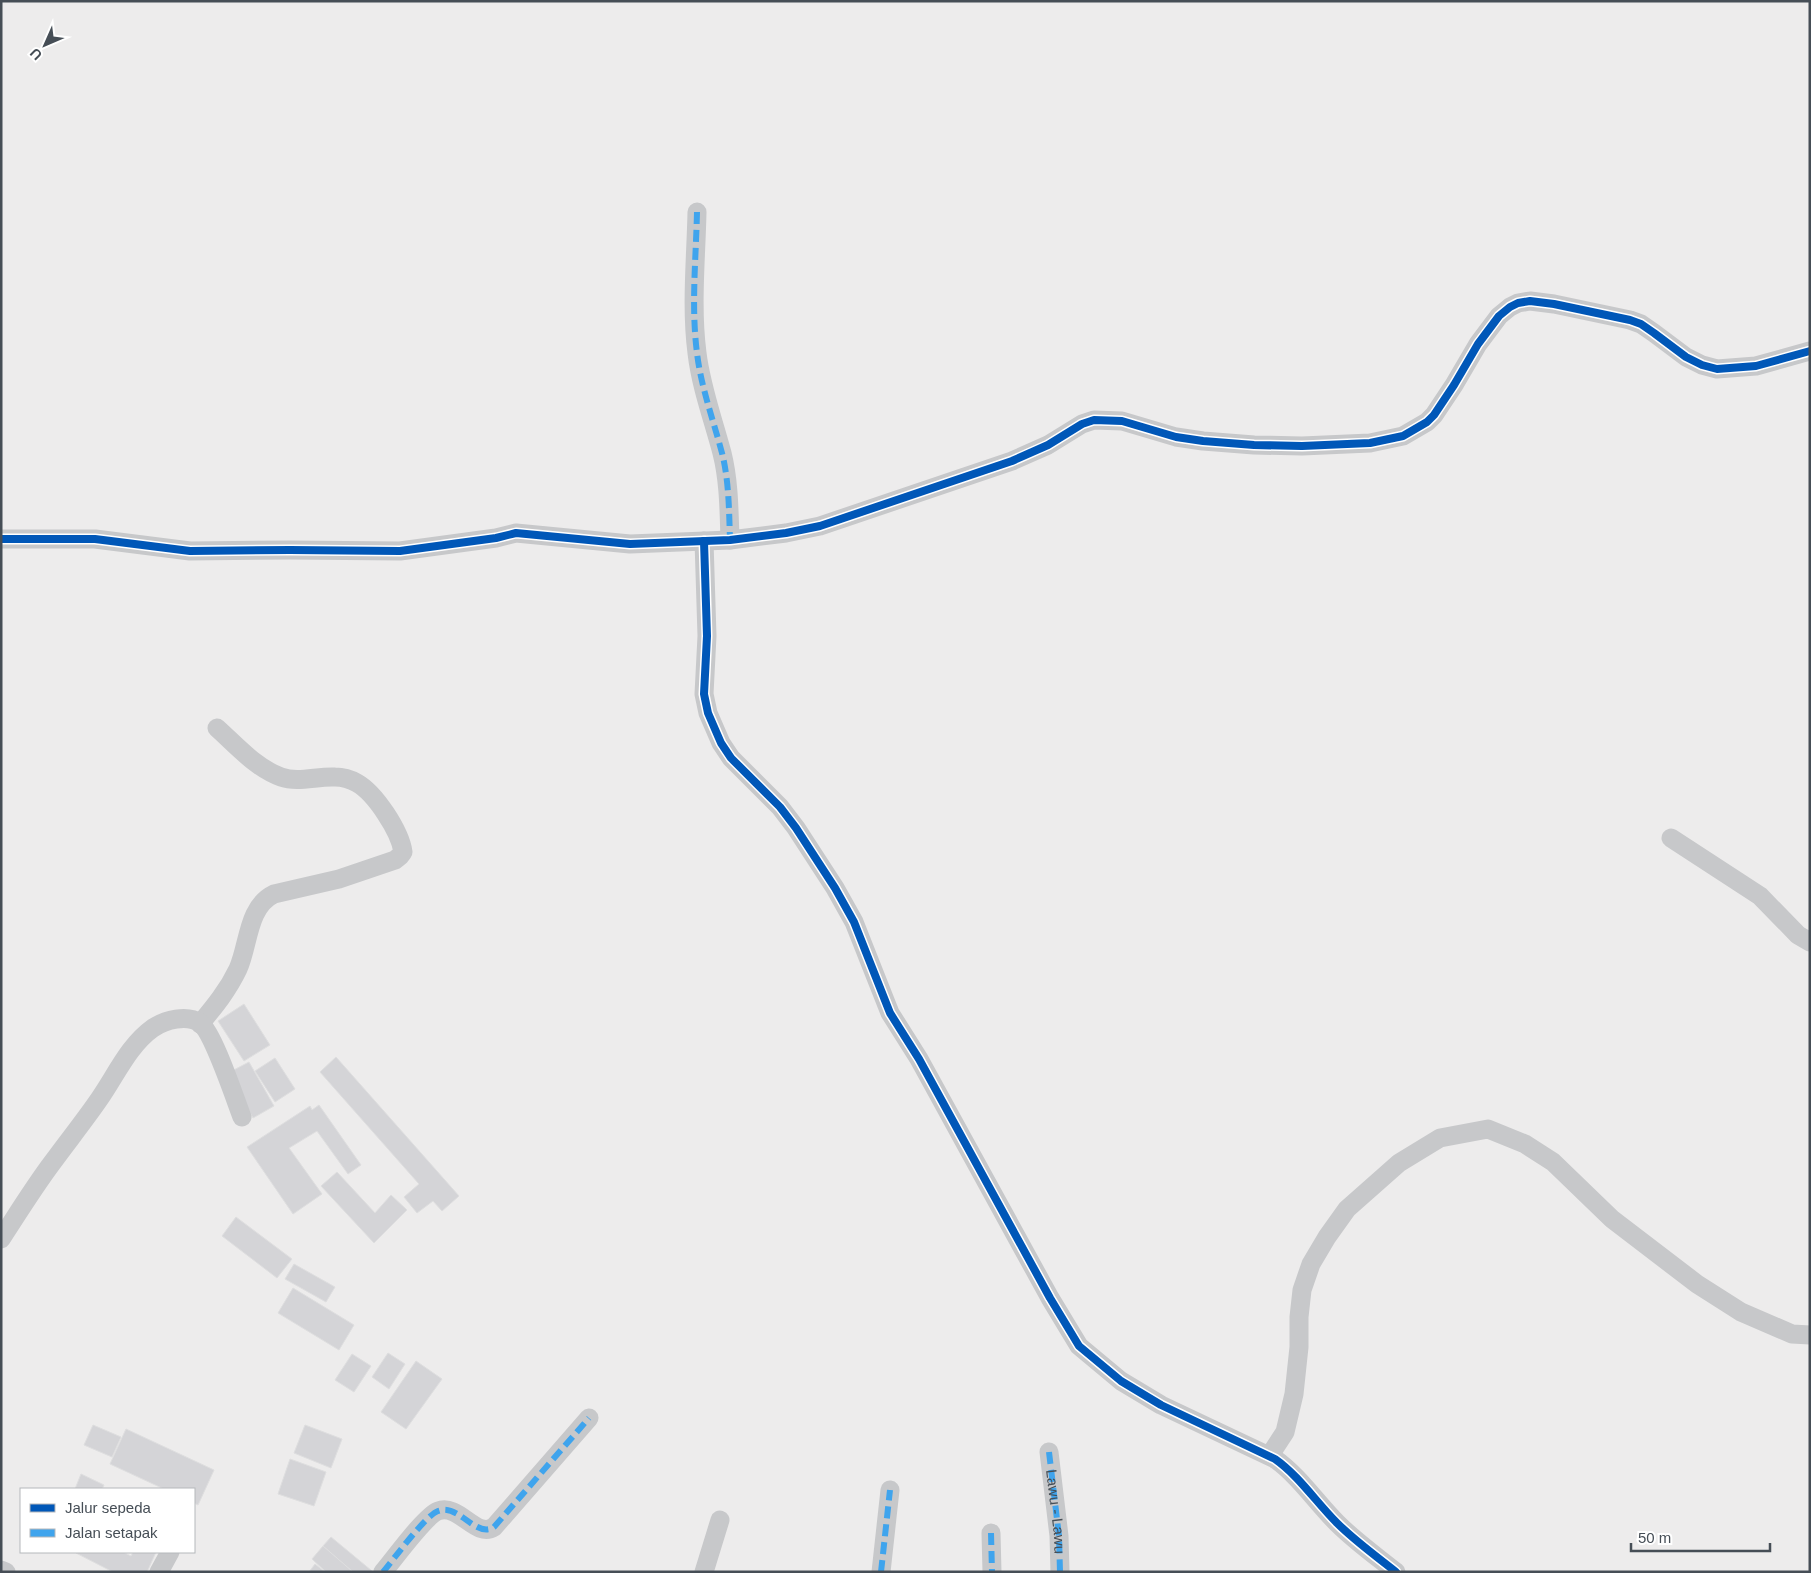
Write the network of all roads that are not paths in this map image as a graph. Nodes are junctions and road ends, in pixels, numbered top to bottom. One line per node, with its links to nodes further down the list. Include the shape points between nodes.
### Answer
1 (697, 212): 4 (street, via 694,312 697,354 727,476)
2 (1810, 351): 4 (street, via 1756,366 1717,369 1686,357 1654,332 1630,320 1554,304 1518,303 1499,316 1487,332 1434,415 1403,436 1370,443 1254,445 1203,441 1122,421 1094,420 1012,461 820,526 786,534)
3 (1, 539): 5 (street, via 95,539 190,551 400,551 516,533 630,544)
4 (730, 540): 5 (street)
5 (704, 541): 15 (street, via 707,636 704,694 720,743 746,775 780,807 835,888 854,922 890,1013 919,1059 1078,1346 1121,1381 1161,1405)
6 (218, 728): 9 (street, via 252,760 281,777 342,777 359,784 379,805 395,830 403,852 395,860 266,898 257,908 239,967 220,1001)
7 (1671, 838): 8 (street, via 1760,896 1798,936)
8 (1810, 942)
9 (200, 1024): 10 (street, via 218,1056); 11 (street, via 184,1019 166,1022 139,1040)
10 (242, 1117)
11 (1, 1239)
12 (1810, 1335): 15 (street, via 1792,1334 1741,1312 1697,1284 1612,1219 1553,1162 1525,1144 1488,1129 1440,1138 1399,1163 1347,1209 1311,1264 1302,1290 1294,1394 1284,1432)
13 (589, 1418): 23 (street, via 494,1527 481,1529 449,1510 436,1512)
14 (1049, 1452): 27 (street, Lawu - Lawu)
15 (1270, 1455): 28 (street, via 1288,1469 1336,1522)
16 (890, 1490): 25 (street)
17 (720, 1520): 24 (street)
18 (991, 1532): 26 (street)
19 (169, 1553): 22 (street)
20 (1, 1570): 21 (street)
21 (6, 1572)
22 (159, 1572)
23 (383, 1572)
24 (704, 1572)
25 (881, 1572)
26 (992, 1572)
27 (1060, 1572)
28 (1396, 1572)

